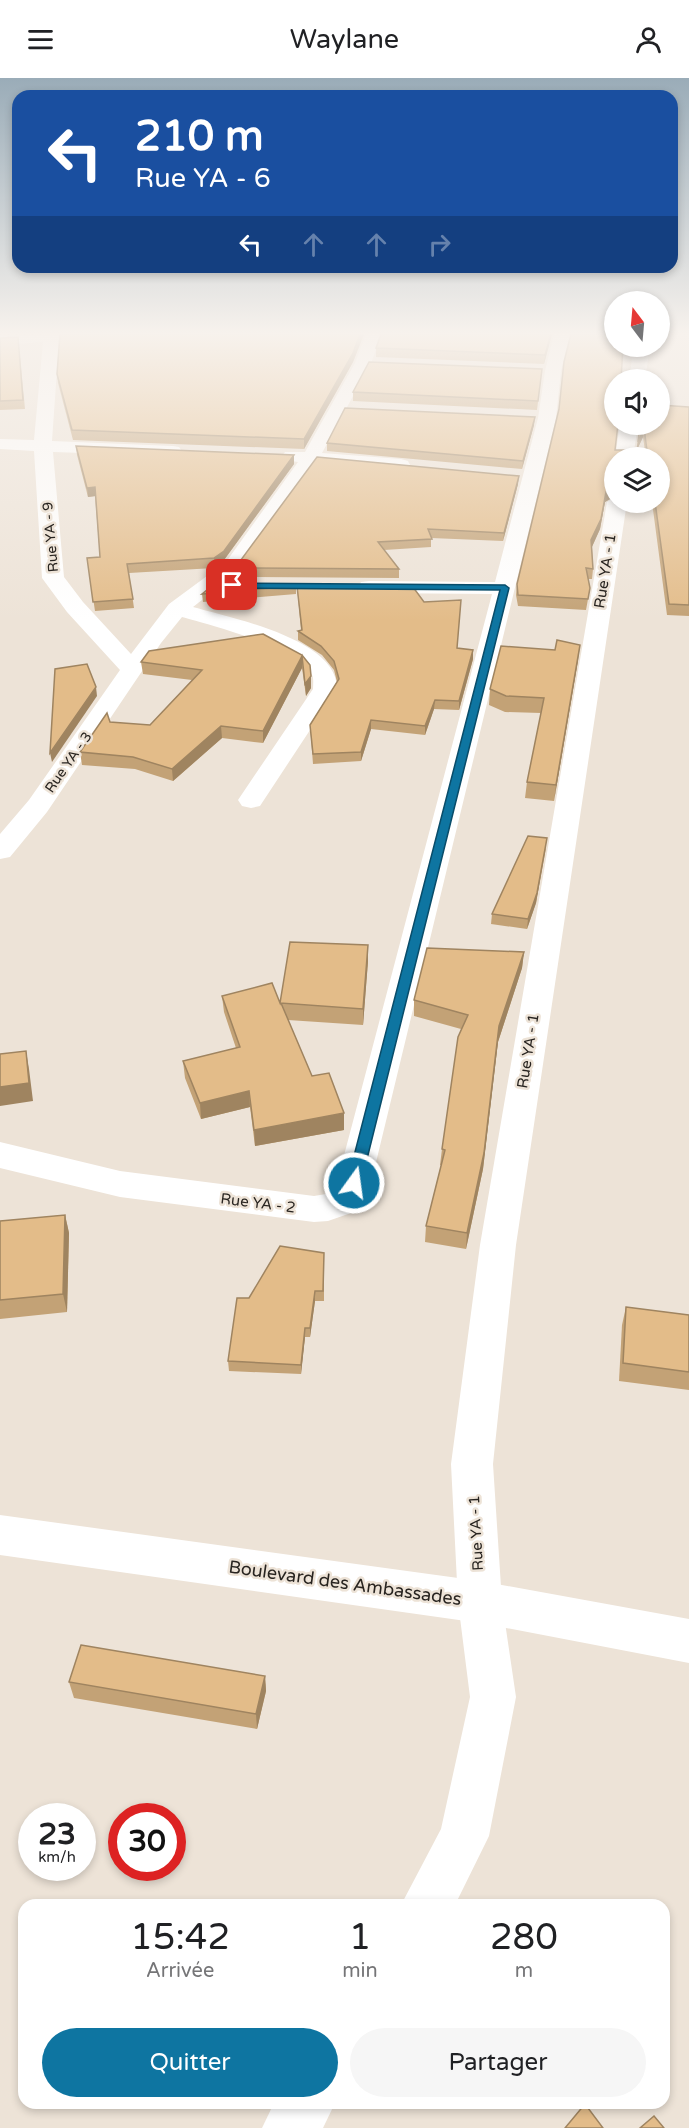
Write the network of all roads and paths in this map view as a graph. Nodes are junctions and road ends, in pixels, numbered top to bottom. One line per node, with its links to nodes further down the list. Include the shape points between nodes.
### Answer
1 (44, 430): 5 (street, Rue YA - 9)
2 (327, 430): 8 (street, Rue YA - 3)
3 (534, 430): 14 (street, Rue YA - 2)
4 (0, 444): 5 (street)
5 (43, 445): 6 (street); 16 (street, Rue YA - 9, via 53,578)
6 (195, 452)
7 (276, 455): 8 (street)
8 (311, 457): 9 (street); 11 (street, Rue YA - 3, via 233,566)
9 (415, 466)
10 (615, 513): 21 (street, Rue YA - 1, via 496,1257 472,1464)
11 (210, 585): 12 (street); 15 (street, Rue YA - 3)
12 (245, 585)
13 (352, 586): 14 (street)
14 (505, 588): 19 (street, Rue YA - 2, via 348,1196 326,1209 303,1208 120,1184)
15 (177, 609): 16 (street, Rue YA - 3); 17 (street, via 298,650 318,665 325,676 325,689)
16 (133, 670): 18 (street, Rue YA - 3, via 38,806)
17 (251, 800)
18 (0, 851)
19 (0, 1155)
20 (0, 1535): 21 (street, Boulevard des Ambassades)
21 (480, 1602): 22 (street, Boulevard des Ambassades); 23 (street, Rue YA - 1, via 493,1696 464,1836)
22 (689, 1641)
23 (430, 1899)
24 (303, 2109): 25 (street)
25 (290, 2128)

